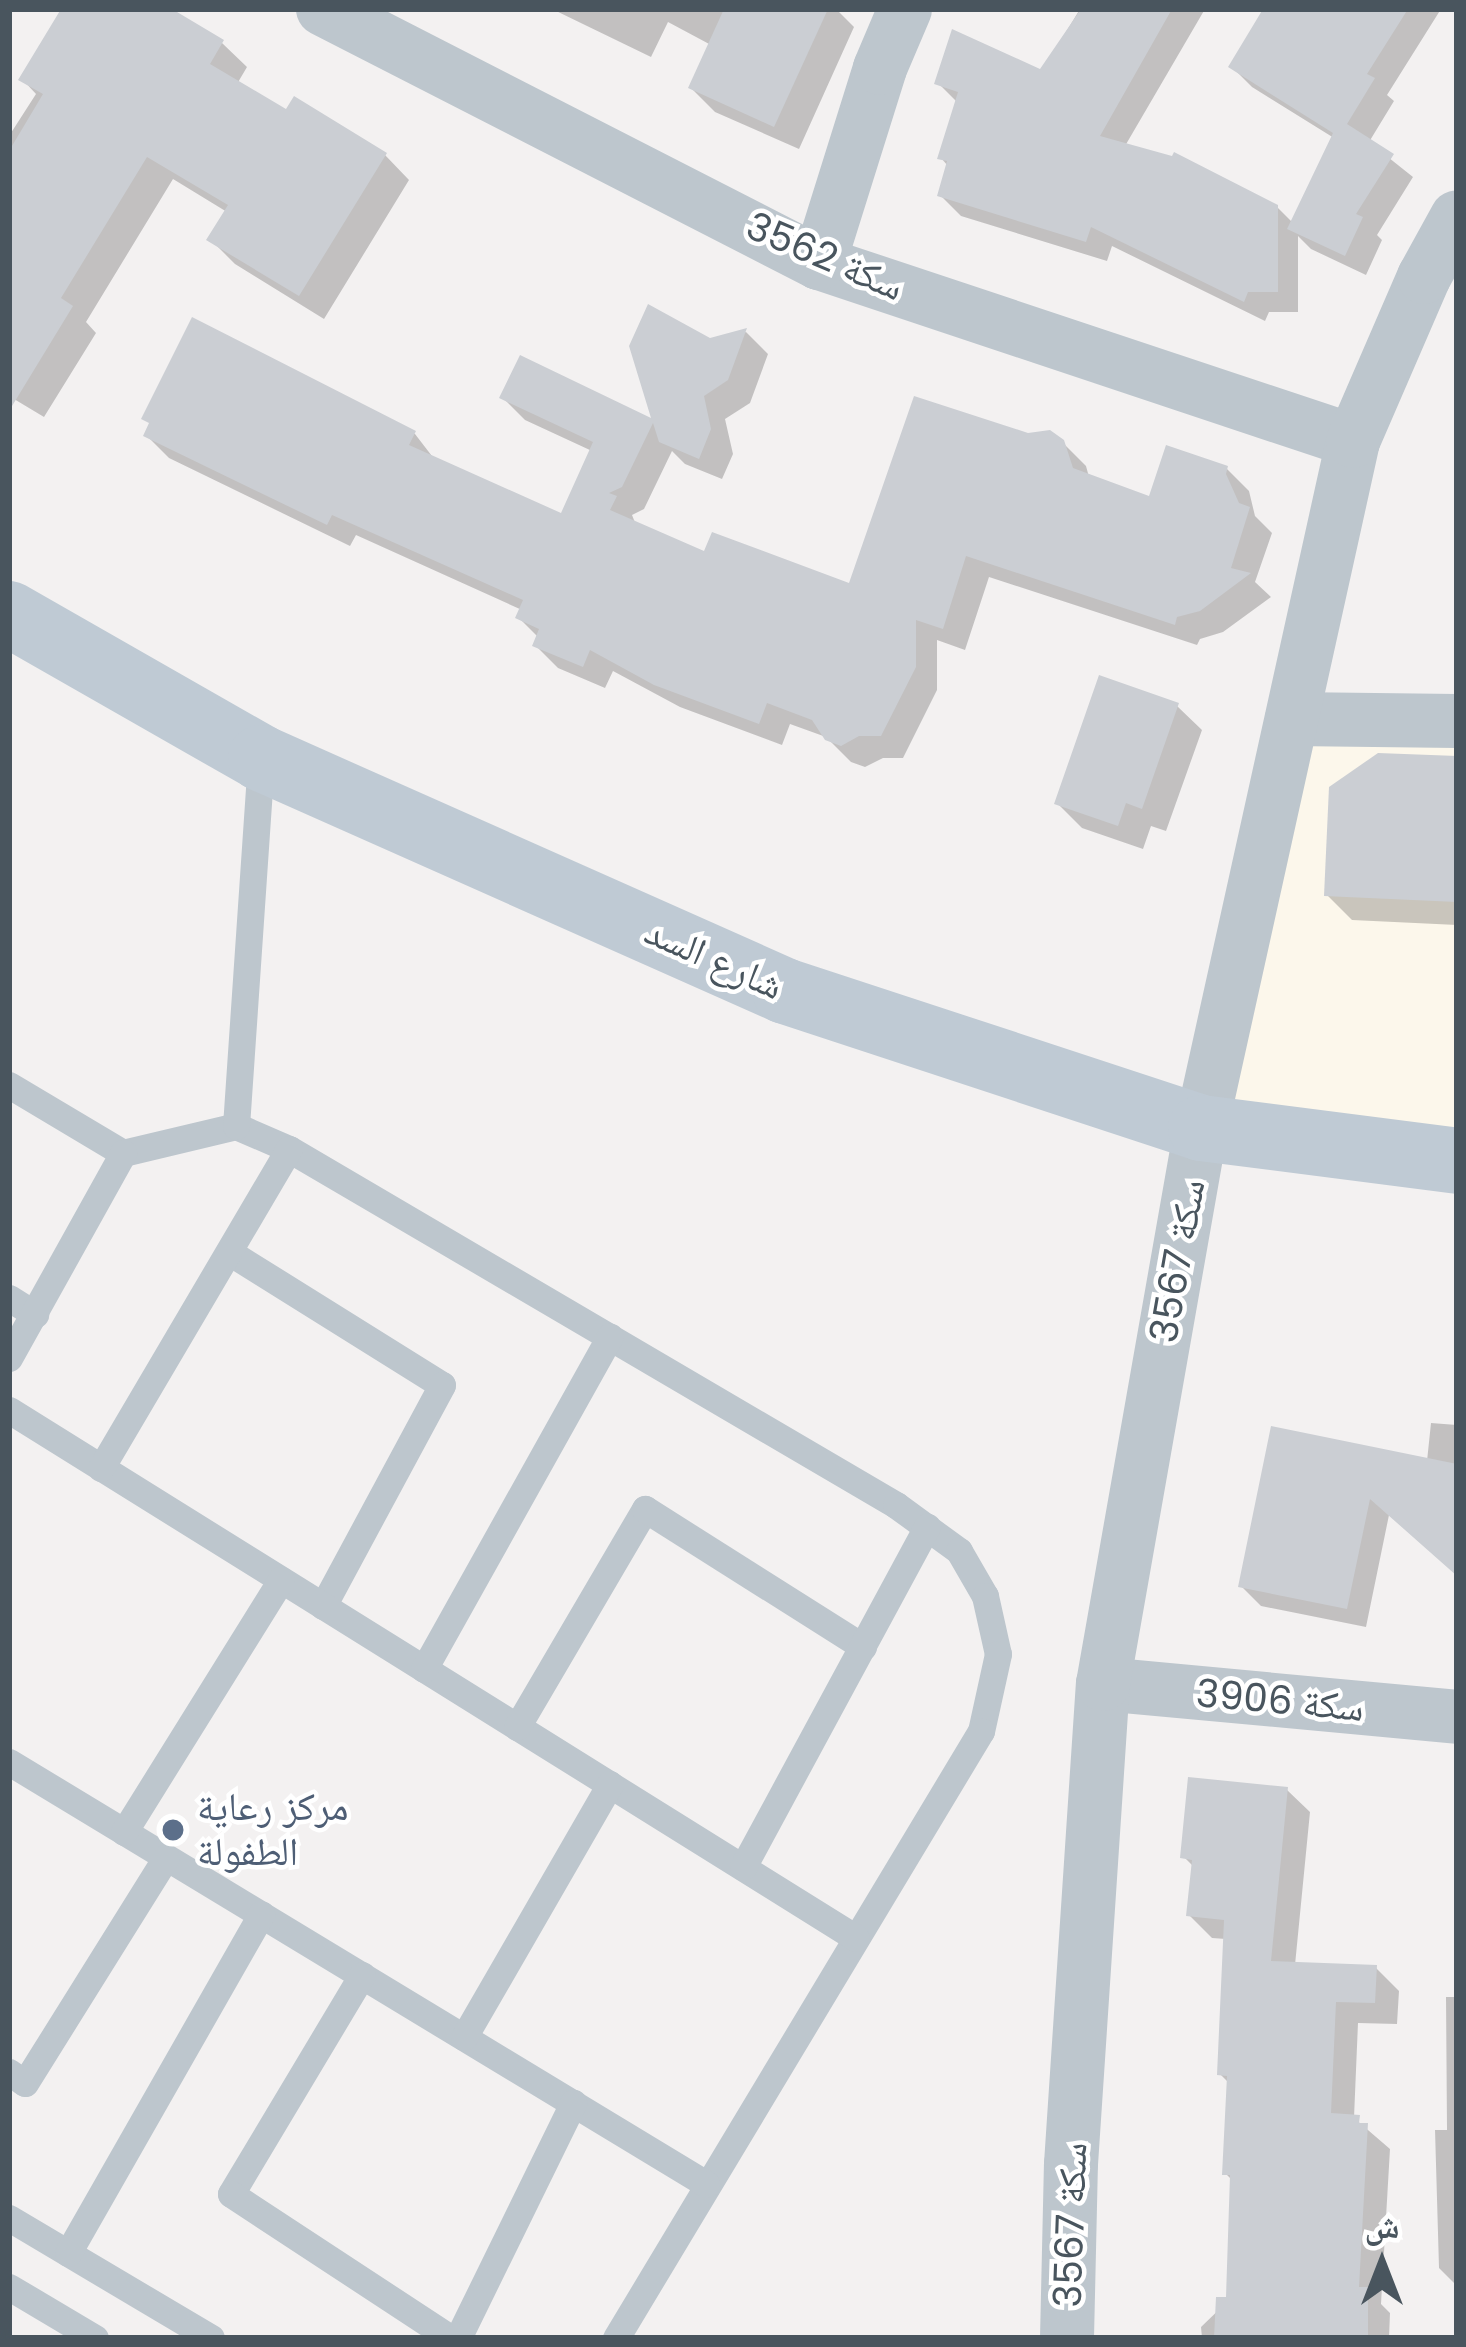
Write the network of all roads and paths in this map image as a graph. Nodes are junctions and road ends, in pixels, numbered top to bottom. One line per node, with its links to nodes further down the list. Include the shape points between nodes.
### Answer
1 (323, 9): 4 (street, سكة 3562)
2 (905, 9): 4 (street)
3 (1457, 218): 5 (street, سكة 3567)
4 (818, 263): 5 (street, سكة 3562)
5 (1354, 442): 7 (street, سكة 3567)
6 (13, 614): 9 (street, شارع السد)
7 (1292, 718): 8 (street); 12 (street, سكة 3567)
8 (1457, 721)
9 (261, 758): 11 (lane); 12 (street, شارع السد, via 785,991)
10 (9, 1085): 14 (lane)
11 (236, 1126): 13 (lane); 14 (lane)
12 (1201, 1128): 15 (street, شارع السد); 28 (street, سكة 3567)
13 (289, 1149): 16 (lane); 19 (lane)
14 (123, 1153): 18 (lane)
15 (1457, 1161)
16 (229, 1252): 22 (lane); 25 (lane, via 442,1385)
17 (9, 1298): 18 (lane)
18 (35, 1314): 20 (lane)
19 (610, 1336): 23 (lane); 27 (lane)
20 (9, 1358)
21 (9, 1410): 22 (lane)
22 (101, 1468): 24 (lane)
23 (926, 1527): 26 (lane); 37 (lane, via 959,1551 985,1596 998,1654 981,1731)
24 (281, 1580): 25 (lane); 33 (lane)
25 (323, 1606): 27 (lane)
26 (863, 1647): 30 (lane, via 646,1509); 35 (lane)
27 (424, 1669): 30 (lane)
28 (1103, 1684): 29 (street, سكة 3906); 50 (street, سكة 3567)
29 (1457, 1717)
30 (517, 1727): 32 (lane)
31 (9, 1762): 33 (lane)
32 (610, 1784): 35 (lane); 39 (lane)
33 (124, 1832): 34 (lane)
34 (166, 1857): 36 (lane); 40 (lane, via 26,2083)
35 (743, 1867): 37 (lane)
36 (261, 1914): 38 (lane); 44 (lane)
37 (856, 1938): 42 (lane)
38 (362, 1975): 39 (lane); 48 (lane, via 231,2194)
39 (464, 2037): 41 (lane)
40 (9, 2072)
41 (572, 2102): 42 (lane); 48 (lane)
42 (706, 2184): 49 (lane)
43 (9, 2218): 44 (lane)
44 (68, 2253): 47 (lane)
45 (9, 2287): 46 (lane)
46 (95, 2338)
47 (211, 2338)
48 (454, 2338)
49 (616, 2338)
50 (1067, 2338)

